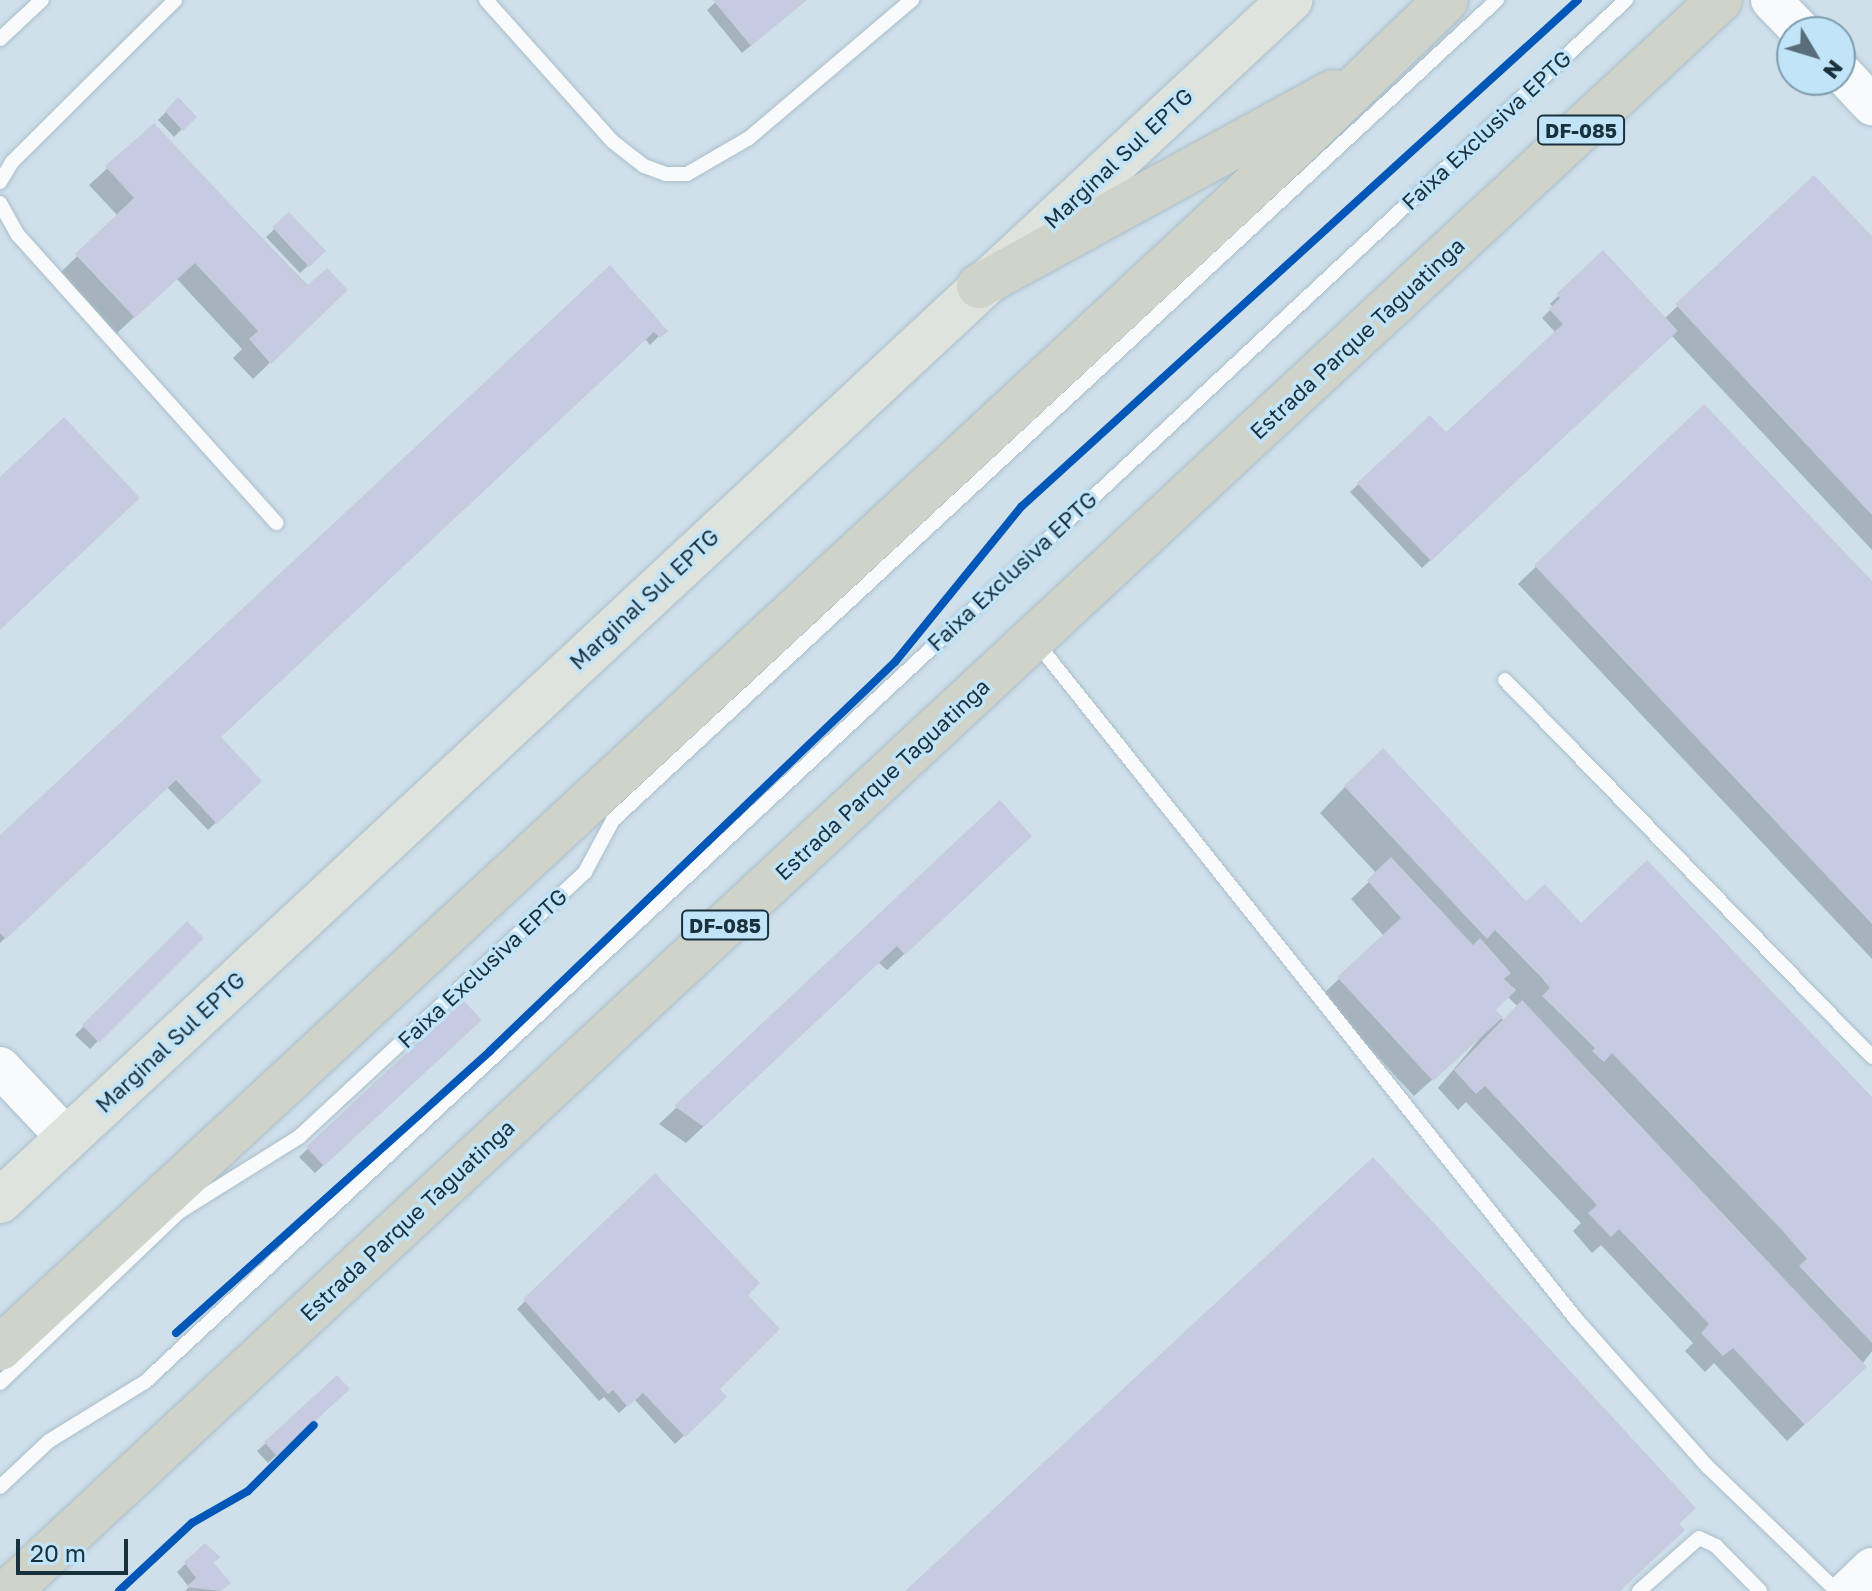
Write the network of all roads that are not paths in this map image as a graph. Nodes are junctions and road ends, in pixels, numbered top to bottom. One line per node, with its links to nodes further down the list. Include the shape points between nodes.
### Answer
1 (42, 0): 12 (lane)
2 (175, 0): 16 (lane, via 12,162)
3 (486, 0): 4 (lane, via 612,141 644,166 666,174 687,174 749,138)
4 (912, 0)
5 (1290, 0): 18 (main road, Marginal Sul EPTG)
6 (1446, 0): 13 (highway)
7 (1497, 0): 27 (lane, Faixa Exclusiva EPTG, via 613,820 585,872 299,1137 179,1212)
8 (1626, 0): 28 (lane, Faixa Exclusiva EPTG, via 145,1382 49,1441)
9 (1720, 0): 20 (highway, Estrada Parque Taguatinga / DF-085)
10 (1771, 0): 11 (street)
11 (1786, 16)
12 (0, 39)
13 (1371, 73): 18 (highway, via 1244,137); 26 (highway)
14 (1856, 88): 15 (street)
15 (1872, 105)
16 (0, 182)
17 (0, 203): 19 (lane, via 18,235)
18 (979, 286): 24 (main road, Marginal Sul EPTG)
19 (276, 523)
20 (1033, 638): 30 (highway, Estrada Parque Taguatinga / DF-085); 33 (lane, via 1576,1319 1708,1467)
21 (1505, 680): 22 (lane)
22 (1872, 1057)
23 (0, 1067): 24 (street)
24 (67, 1138): 25 (main road, Marginal Sul EPTG)
25 (0, 1201)
26 (0, 1348)
27 (0, 1383)
28 (0, 1487)
29 (1872, 1568): 34 (street)
30 (9, 1591)
31 (1639, 1591): 32 (lane, via 1699,1538 1716,1546)
32 (1760, 1591)
33 (1837, 1591)
34 (1848, 1591)

